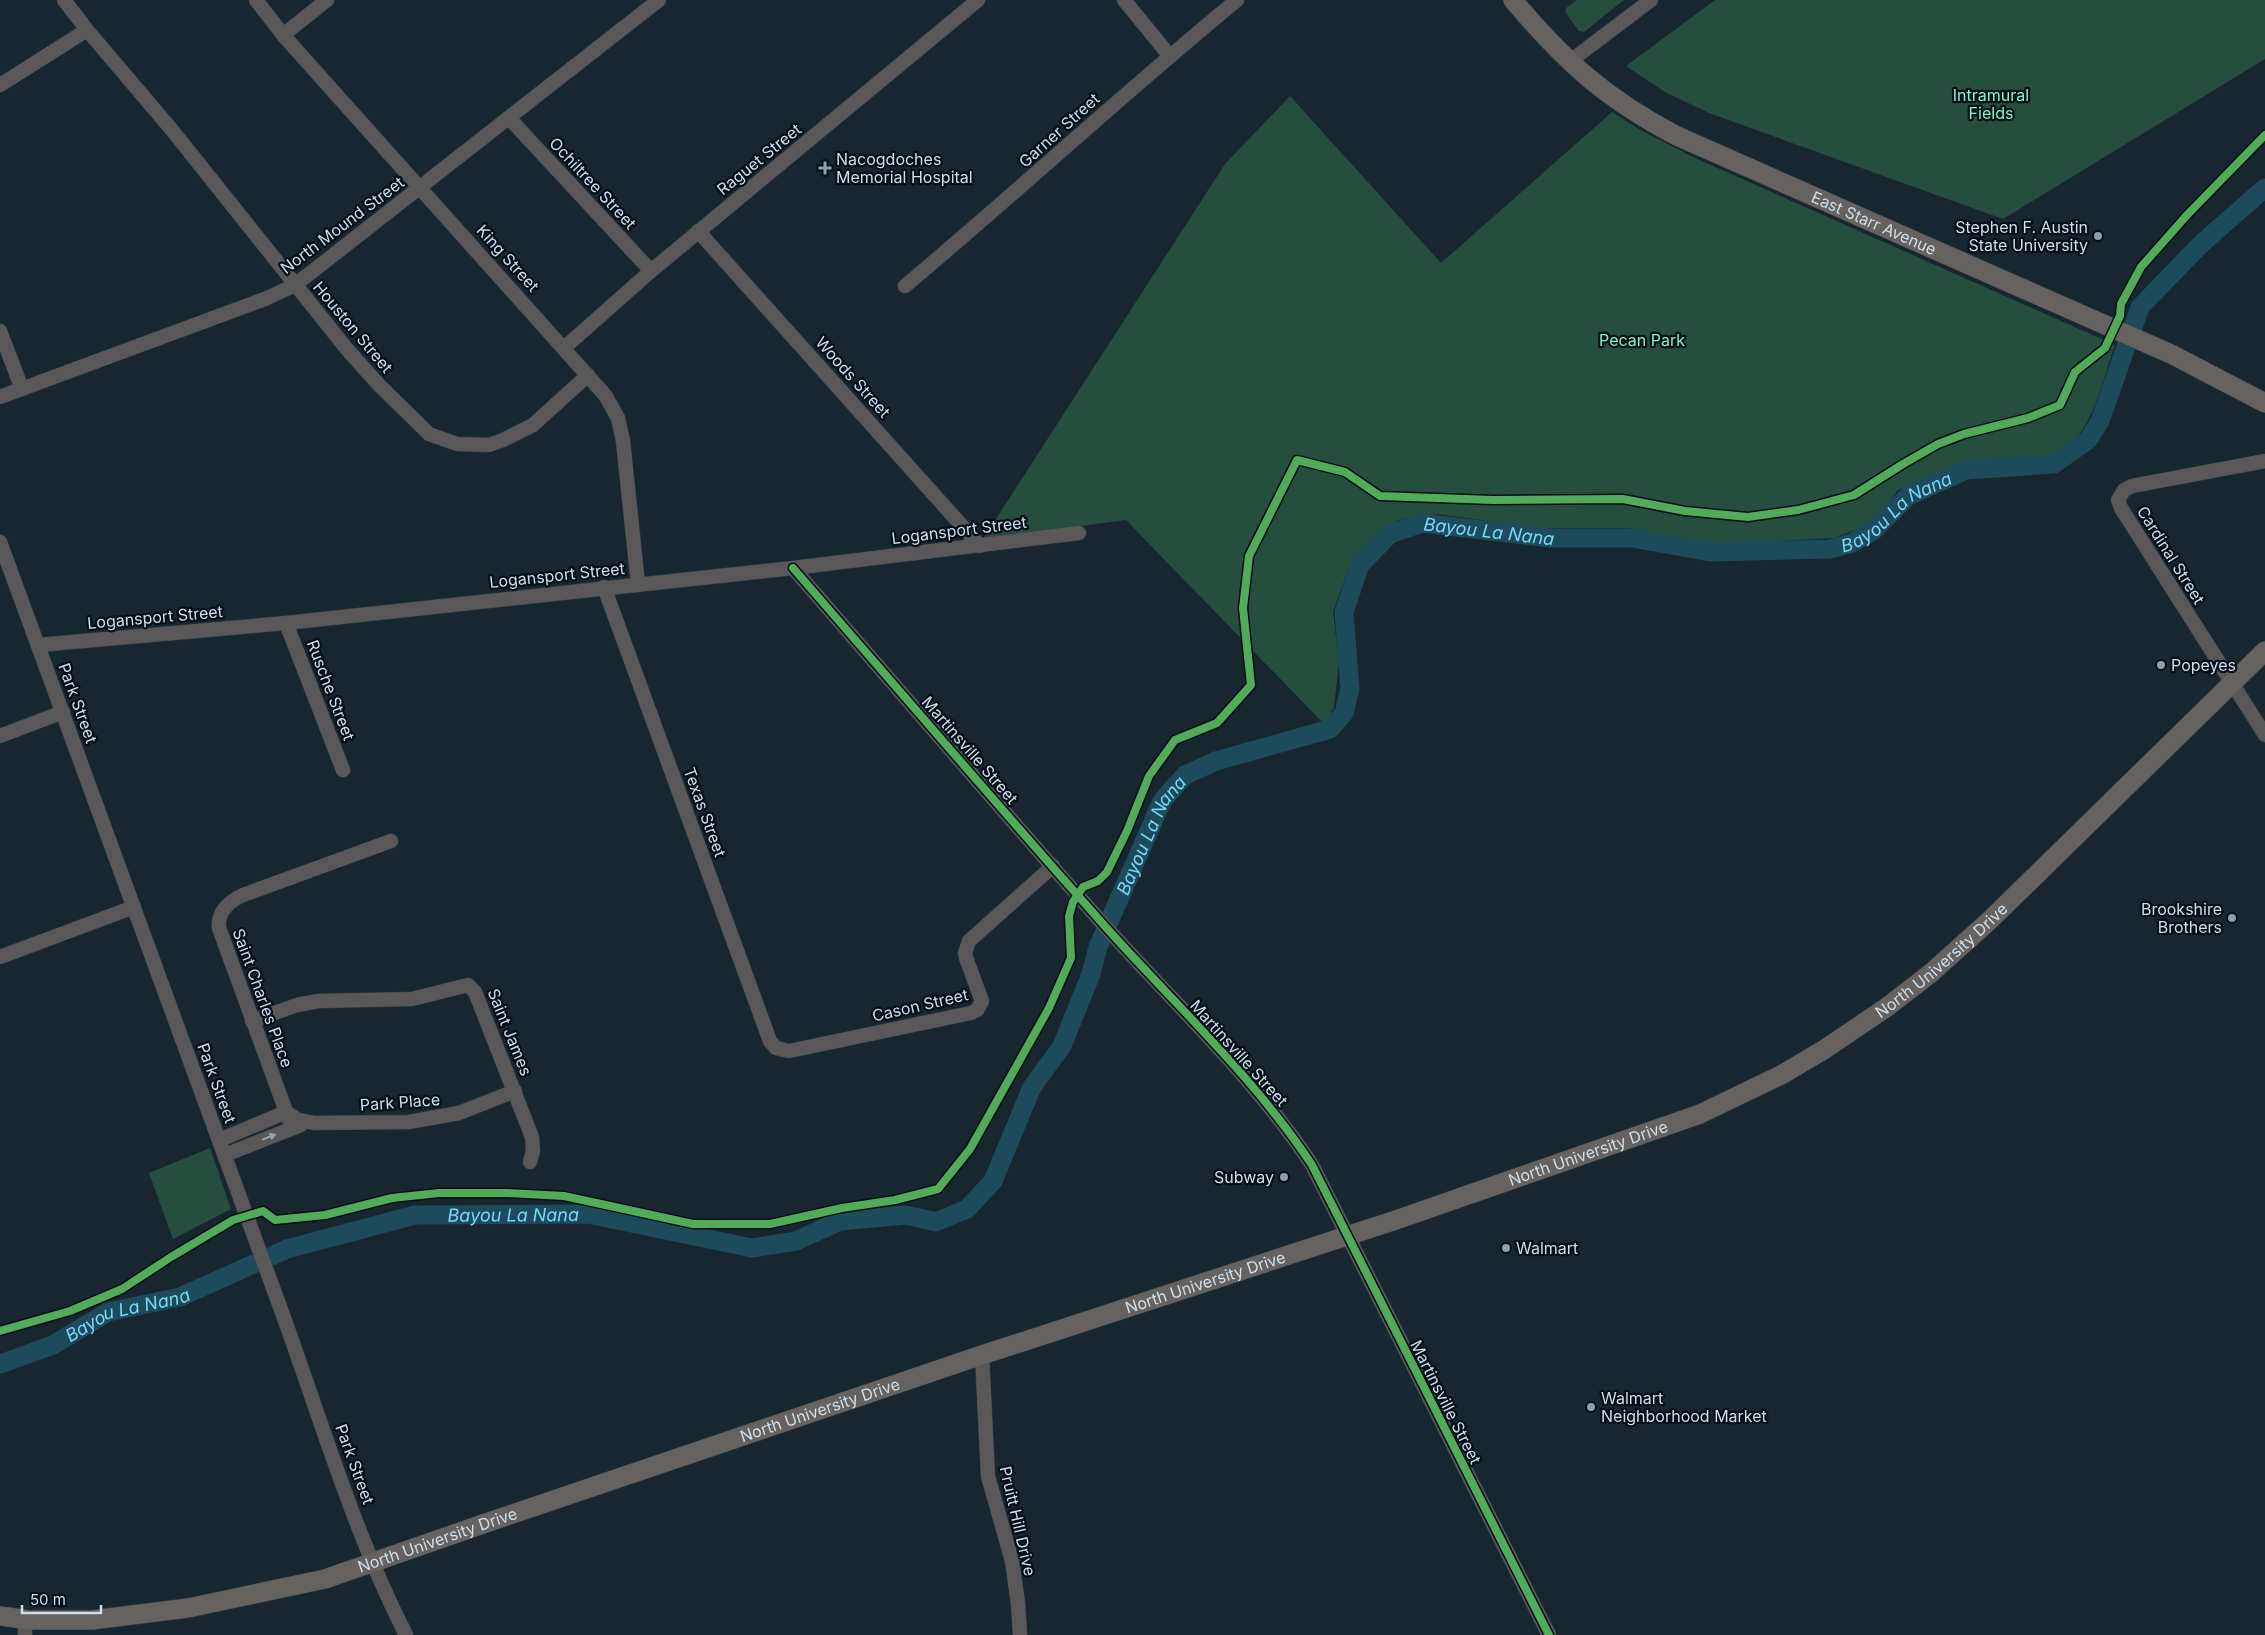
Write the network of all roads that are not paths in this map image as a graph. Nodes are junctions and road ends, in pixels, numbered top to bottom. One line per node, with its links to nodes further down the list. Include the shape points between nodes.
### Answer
1 (64, 0): 10 (street, Houston Street)
2 (256, 0): 11 (street, King Street)
3 (327, 0): 11 (street)
4 (659, 0): 15 (street, North Mound Street)
5 (978, 0): 17 (street, Raguet Street)
6 (1124, 0): 12 (street)
7 (1237, 0): 12 (street, Garner Street)
8 (1513, 0): 13 (main road, East Starr Avenue)
9 (1652, 0): 13 (street)
10 (87, 30): 14 (street); 19 (street, Houston Street, via 172,130)
11 (283, 35): 16 (street, King Street)
12 (1170, 55): 20 (street, Garner Street)
13 (1569, 62): 26 (main road, East Starr Avenue, via 1611,97 1677,136 2171,354)
14 (0, 85)
15 (509, 118): 16 (street, North Mound Street); 18 (street, Ochiltree Street)
16 (421, 187): 19 (street, North Mound Street); 22 (street, King Street)
17 (698, 230): 18 (street, Raguet Street); 30 (street, Woods Street)
18 (650, 271): 22 (street, Raguet Street)
19 (295, 285): 23 (street, Houston Street, via 378,384 417,424 443,440 457,444 489,444 519,432 533,425); 24 (street, North Mound Street)
20 (905, 286)
21 (0, 331): 24 (street)
22 (564, 348): 23 (street, King Street)
23 (588, 375): 32 (street, King Street, via 612,406 620,428)
24 (22, 389): 25 (street, North Mound Street)
25 (0, 396)
26 (2265, 403)
27 (2265, 461): 37 (street, Cardinal Street, via 2132,486 2124,490 2118,500)
28 (1079, 533): 30 (street, Logansport Street)
29 (0, 542): 35 (street, Park Street)
30 (980, 546): 31 (street, Logansport Street)
31 (793, 568): 32 (street, Logansport Street); 43 (street, Martinsville Street)
32 (638, 584): 33 (street, Logansport Street)
33 (604, 587): 34 (street, Logansport Street); 47 (street, Texas Street, via 769,1037)
34 (286, 623): 35 (street, Logansport Street); 41 (street, Rusche Street)
35 (38, 644): 38 (street, Park Street)
36 (2265, 651): 37 (main road, North University Drive)
37 (2232, 684): 39 (street, Cardinal Street); 55 (main road, North University Drive, via 1959,948 1909,991 1825,1049 1743,1095 1667,1127)
38 (63, 712): 40 (street); 44 (street, Park Street)
39 (2265, 734)
40 (0, 736)
41 (343, 770)
42 (391, 841): 46 (street, Saint Charles Place, via 243,896 226,907 218,928)
43 (1053, 866): 47 (street, Cason Street, via 969,941 966,958 982,1002 977,1010 789,1051); 55 (street, Martinsville Street, via 1287,1127 1312,1165)
44 (134, 907): 45 (street); 52 (street, Park Street)
45 (0, 957)
46 (252, 1021): 48 (street, Saint James, via 319,1001 412,999 468,985 475,992); 49 (street, Saint Charles Place)
47 (776, 1048)
48 (515, 1091): 50 (street, Park Place, via 459,1113 432,1119 399,1123); 54 (street, Saint James, via 532,1137)
49 (286, 1112): 50 (street, Park Place, via 298,1120); 51 (street, Saint Charles Place); 52 (street)
50 (314, 1123): 51 (street, Park Place)
51 (292, 1128): 53 (street, Park Place, one-way to 51)
52 (220, 1140): 53 (street, Park Street)
53 (225, 1155): 57 (street, Park Street)
54 (530, 1162)
55 (1348, 1235): 56 (main road, North University Drive); 62 (street, Martinsville Street)
56 (982, 1355): 57 (main road, North University Drive); 61 (street, Pruitt Hill Drive, via 988,1476 1012,1561)
57 (373, 1562): 59 (main road, North University Drive, via 325,1579 188,1608); 60 (street, Park Street)
58 (0, 1616): 59 (main road, North University Drive)
59 (25, 1627)
60 (406, 1635)
61 (1020, 1635)
62 (1549, 1635)

